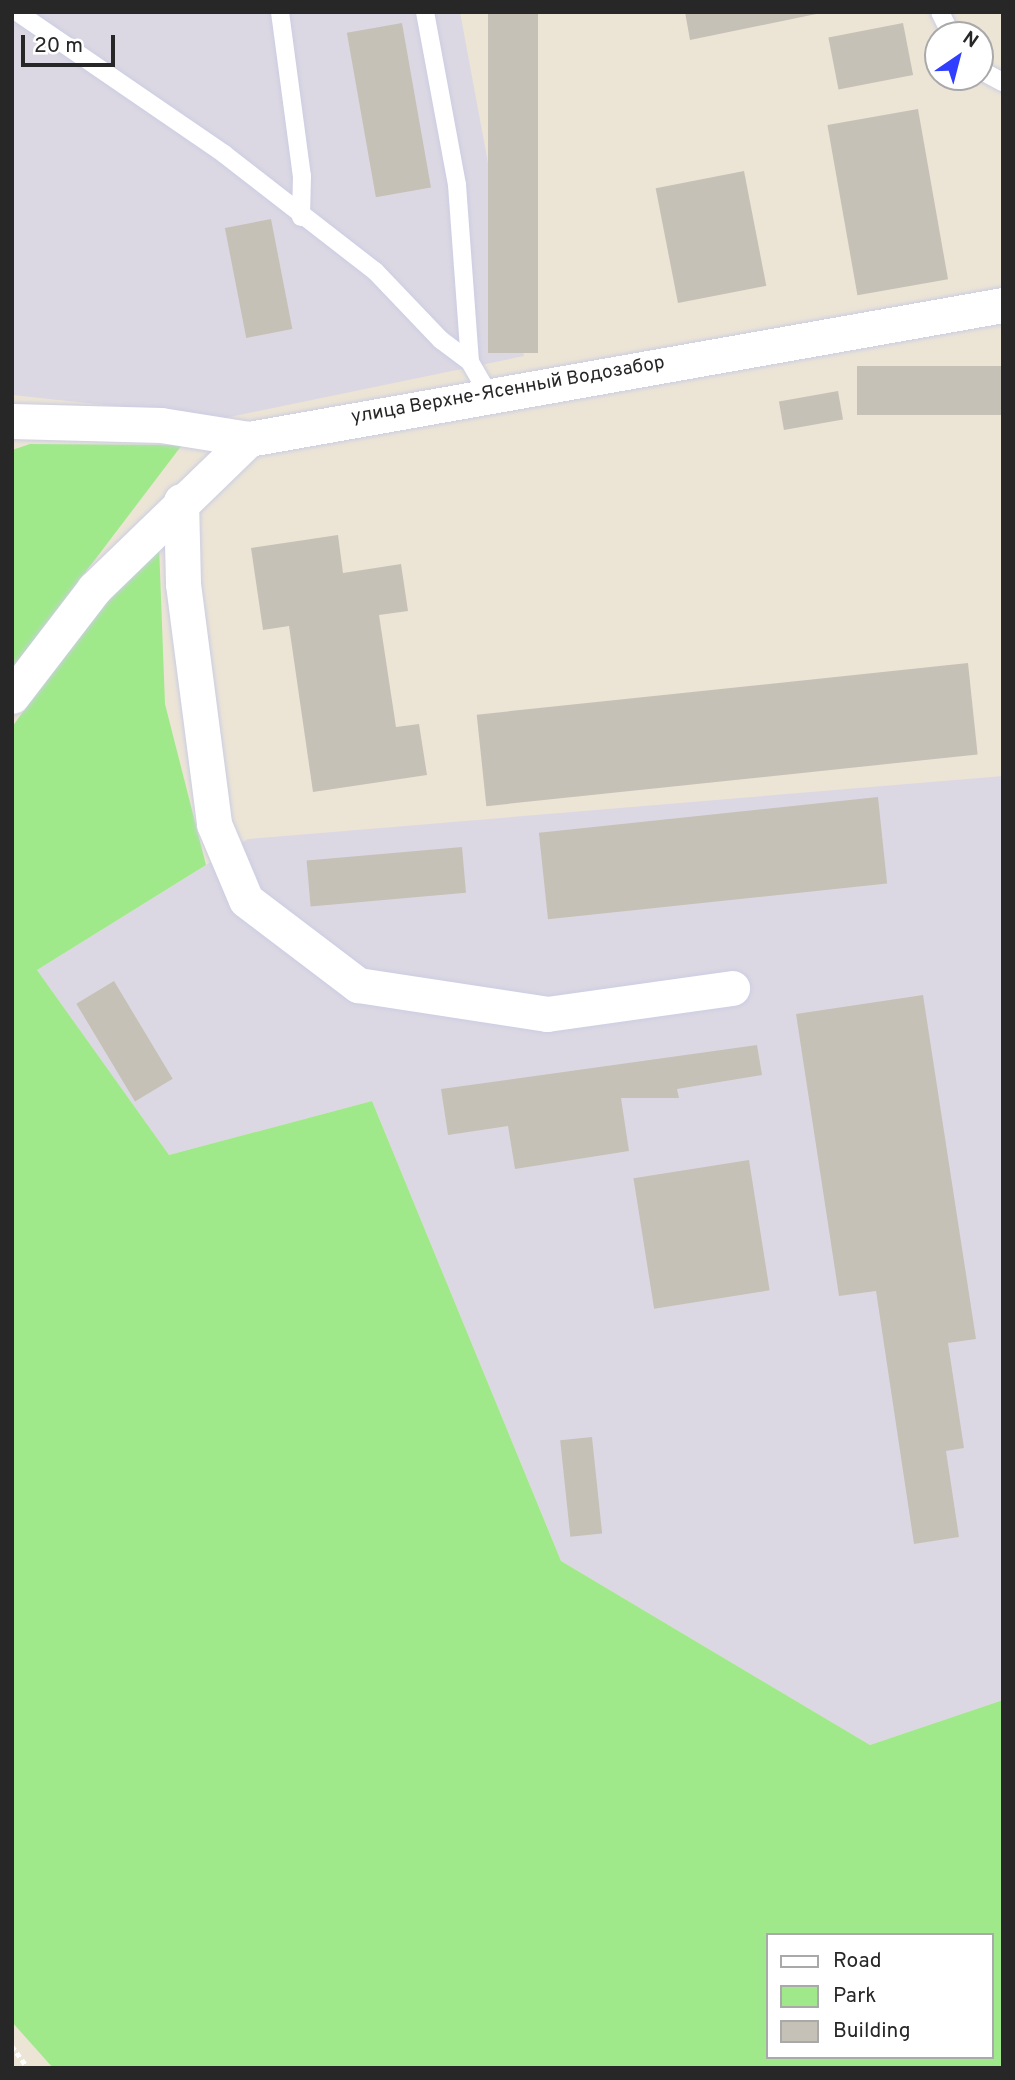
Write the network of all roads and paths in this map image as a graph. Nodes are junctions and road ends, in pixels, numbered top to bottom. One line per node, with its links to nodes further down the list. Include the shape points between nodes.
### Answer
1 (17, 12): 4 (lane, via 224,154)
2 (280, 12): 4 (lane, via 302,176)
3 (425, 12): 6 (lane, via 457,185)
4 (301, 217): 6 (lane, via 374,271)
5 (1003, 305): 7 (street, улица Верхне-Ясенный Водозабор)
6 (470, 362): 7 (lane)
7 (488, 393): 9 (street, улица Верхне-Ясенный Водозабор)
8 (14, 423): 9 (street, улица Верхне-Ясенный Водозабор, via 161,425)
9 (249, 439): 10 (street)
10 (181, 501): 11 (street, via 94,589); 12 (street, via 184,596 214,824 246,900 358,985 547,1014)
11 (12, 696)
12 (732, 988)
13 (12, 2046): 14 (path)
14 (28, 2068)

